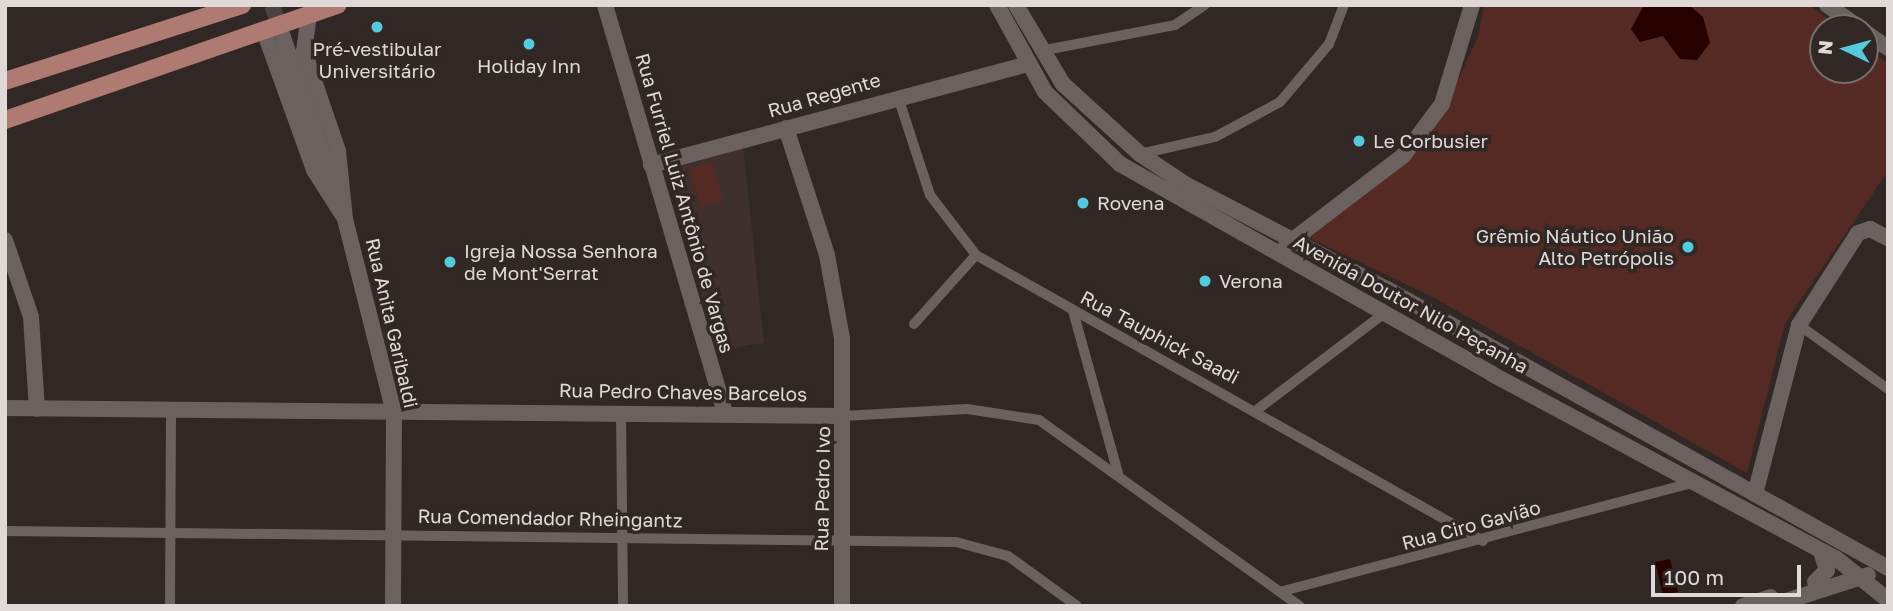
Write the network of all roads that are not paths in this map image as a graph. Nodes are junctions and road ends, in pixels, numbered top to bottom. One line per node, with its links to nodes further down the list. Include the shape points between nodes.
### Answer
1 (242, 5): 13 (main road)
2 (338, 5): 9 (main road)
3 (605, 5): 19 (street, Rua Furriel Luiz Antônio de Vargas)
4 (997, 5): 12 (street, Avenida Doutor Nilo Peçanha)
5 (1016, 5): 11 (street, Avenida Doutor Nilo Peçanha)
6 (1205, 5): 11 (street, via 1175,24)
7 (1344, 5): 17 (street, via 1329,44 1280,102 1215,137)
8 (1472, 5): 25 (street, via 1443,104 1404,156)
9 (309, 15): 10 (main road); 22 (street, Rua Anita Garibaldi, via 304,51 338,151)
10 (272, 31): 15 (main road); 22 (street, Rua Anita Garibaldi, via 314,170)
11 (1042, 56): 18 (street, Avenida Doutor Nilo Peçanha)
12 (1018, 62): 14 (street, Rua Regente); 21 (street, Avenida Doutor Nilo Peçanha, via 1091,142)
13 (5, 81)
14 (898, 97): 16 (street, Rua Regente); 27 (street, Rua Tauphick Saadi, via 930,195)
15 (5, 120)
16 (786, 128): 19 (street, Rua Regente); 40 (street, Rua Pedro Ivo, via 827,255 842,338)
17 (1172, 148): 18 (street); 20 (street)
18 (1140, 154): 20 (street, Avenida Doutor Nilo Peçanha); 21 (street, via 1134,164)
19 (651, 165): 39 (street, Rua Furriel Luiz Antônio de Vargas)
20 (1166, 171): 25 (street, Avenida Doutor Nilo Peçanha)
21 (1155, 186): 26 (street, Avenida Doutor Nilo Peçanha)
22 (345, 219): 37 (street, Rua Anita Garibaldi)
23 (1888, 238): 31 (street, via 1870,229 1858,233)
24 (5, 240): 34 (street, via 31,317)
25 (1293, 241): 26 (street); 44 (street, Avenida Doutor Nilo Peçanha)
26 (1257, 242): 29 (street, Avenida Doutor Nilo Peçanha)
27 (976, 256): 28 (street, Rua Tauphick Saadi); 30 (street)
28 (1073, 311): 35 (street, Rua Tauphick Saadi); 42 (street)
29 (1386, 312): 35 (street); 41 (street, Avenida Doutor Nilo Peçanha)
30 (914, 324)
31 (1799, 325): 32 (street); 44 (street)
32 (1888, 389)
33 (5, 408): 34 (street, Rua Pedro Chaves Barcelos)
34 (37, 409): 36 (street, Rua Pedro Chaves Barcelos)
35 (1258, 409): 51 (street, Rua Tauphick Saadi)
36 (171, 410): 37 (street, Rua Pedro Chaves Barcelos); 47 (street)
37 (394, 412): 38 (street, Rua Pedro Chaves Barcelos); 48 (street, Rua Anita Garibaldi)
38 (621, 412): 39 (street, Rua Pedro Chaves Barcelos); 49 (street)
39 (725, 413): 40 (street, Rua Pedro Chaves Barcelos)
40 (844, 415): 42 (street, Rua Pedro Chaves Barcelos, via 967,409 1039,420); 50 (street, Rua Pedro Ivo)
41 (1672, 472): 43 (street, Avenida Doutor Nilo Peçanha); 45 (street)
42 (1118, 473): 56 (street, Rua Pedro Chaves Barcelos)
43 (1692, 483): 45 (street, Rua Ciro Gavião); 52 (street, Avenida Doutor Nilo Peçanha)
44 (1753, 489): 53 (street, Avenida Doutor Nilo Peçanha)
45 (1668, 490): 51 (street, Rua Ciro Gavião)
46 (5, 531): 47 (street, Rua Comendador Rheingantz)
47 (170, 532): 48 (street, Rua Comendador Rheingantz); 61 (street)
48 (391, 534): 49 (street, Rua Comendador Rheingantz); 62 (street, Rua Anita Garibaldi)
49 (622, 537): 50 (street, Rua Comendador Rheingantz); 63 (street)
50 (843, 539): 64 (street, Rua Pedro Ivo); 65 (street, Rua Comendador Rheingantz, via 956,542 1008,556)
51 (1483, 541): 56 (street, Rua Ciro Gavião)
52 (1821, 551): 54 (street, Avenida Doutor Nilo Peçanha); 55 (street, via 1827,569)
53 (1888, 570): 54 (street); 57 (street)
54 (1862, 577): 55 (street); 58 (street, Avenida Doutor Nilo Peçanha); 60 (street)
55 (1815, 582): 59 (street)
56 (1283, 591): 66 (street, Rua Pedro Chaves Barcelos)
57 (1888, 593)
58 (1888, 600)
59 (1763, 601): 60 (street); 67 (street)
60 (1803, 601)
61 (170, 606)
62 (393, 606)
63 (623, 606)
64 (842, 606)
65 (1077, 606)
66 (1300, 606)
67 (1743, 606)

